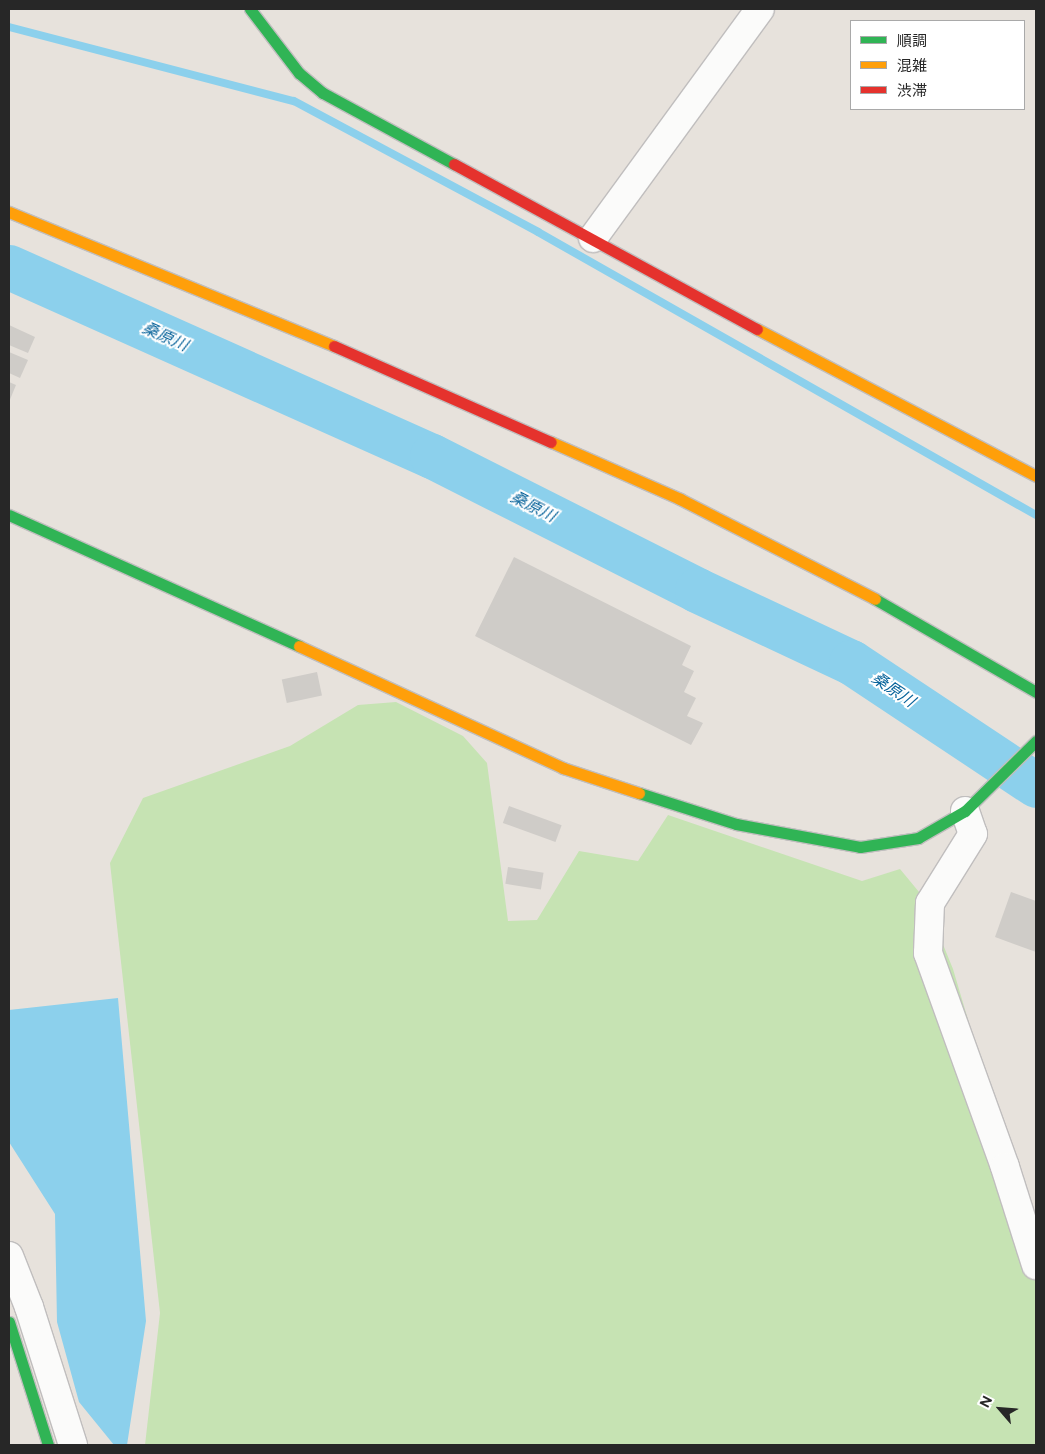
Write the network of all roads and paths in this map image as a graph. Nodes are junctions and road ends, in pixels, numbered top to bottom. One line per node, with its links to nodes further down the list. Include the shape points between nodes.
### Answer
1 (250, 9): 4 (street, via 299,73 323,93)
2 (760, 9): 4 (street)
3 (9, 212): 7 (street, via 325,342 680,499 914,620)
4 (592, 238): 5 (street)
5 (1036, 476)
6 (9, 515): 9 (street, via 447,712 563,768 736,824 860,847 918,838)
7 (1036, 692)
8 (1036, 741): 9 (street)
9 (965, 811): 11 (street, via 973,834 930,903 928,953 1005,1167)
10 (9, 1256): 14 (street, via 29,1307)
11 (1036, 1265)
12 (9, 1322): 13 (street)
13 (48, 1445)
14 (73, 1445)

